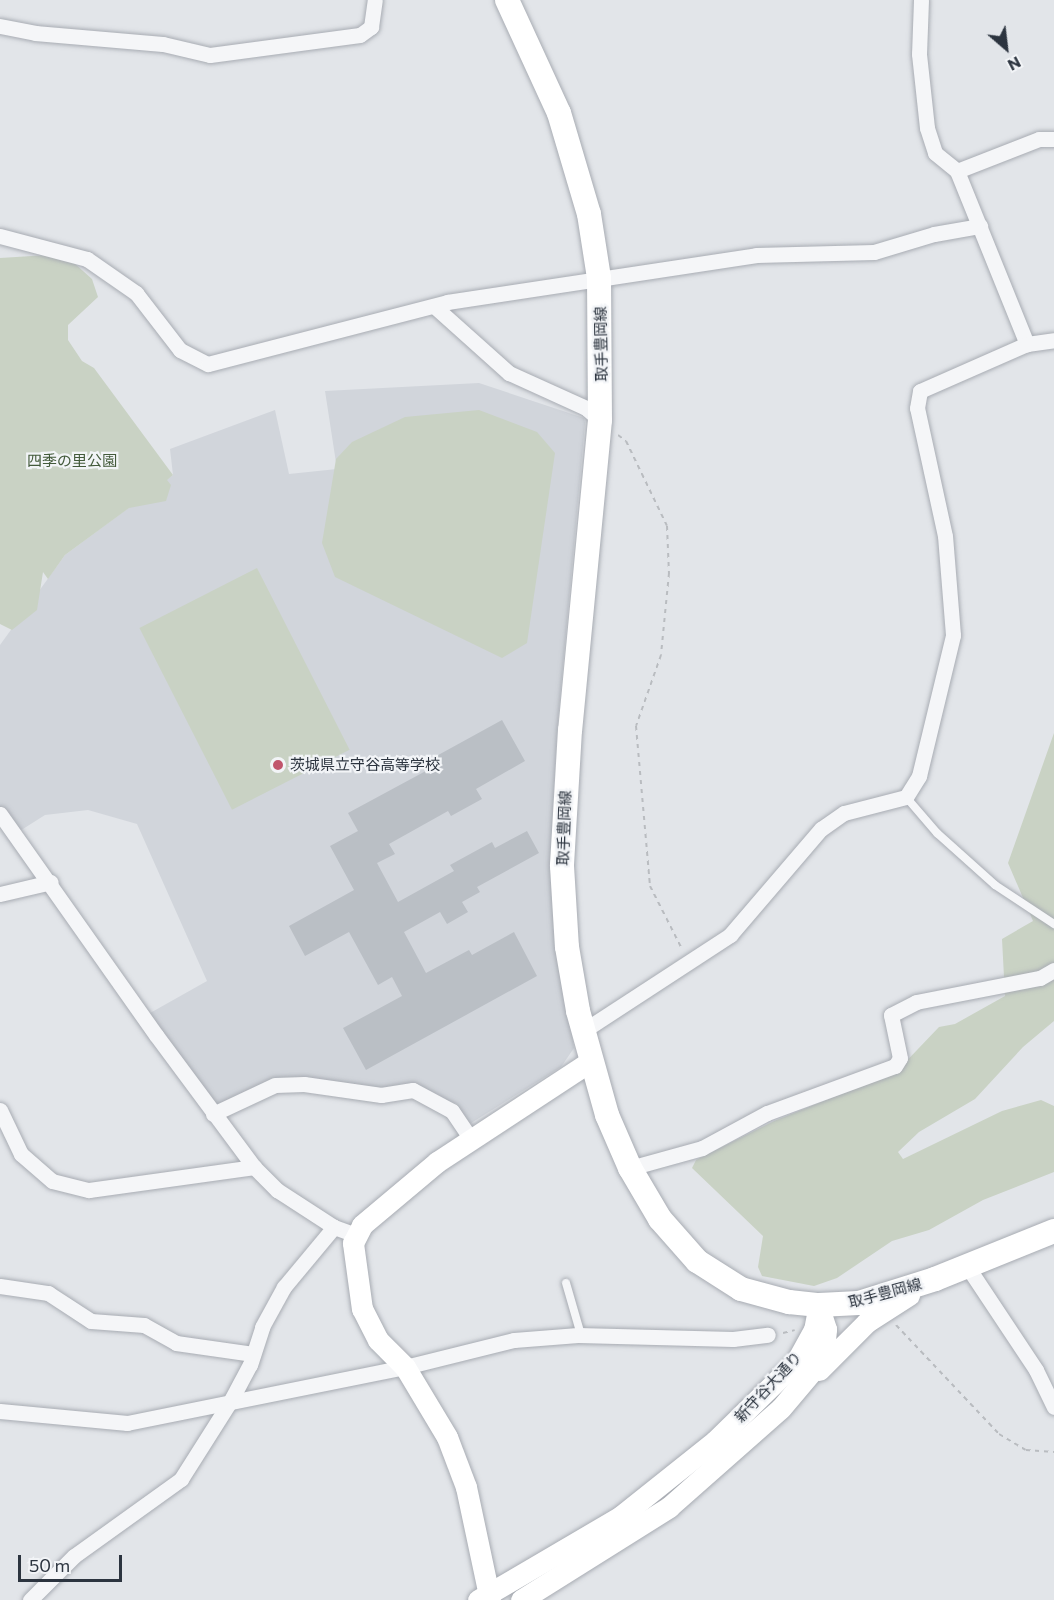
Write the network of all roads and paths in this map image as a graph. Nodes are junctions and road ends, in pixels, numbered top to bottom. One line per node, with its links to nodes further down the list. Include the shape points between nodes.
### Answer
1 (375, 0): 4 (street, via 371,27 360,34 210,55 163,44 35,33)
2 (507, 0): 9 (main road, 取手豊岡線, via 560,113 589,214)
3 (921, 0): 6 (street, via 919,54 927,128 935,153)
4 (0, 26)
5 (1054, 139): 6 (street, via 1039,139)
6 (957, 171): 7 (street)
7 (980, 226): 9 (street, via 874,252 756,255); 12 (street)
8 (0, 236): 10 (street, via 87,259 136,293 180,350 208,364)
9 (599, 278): 10 (street); 13 (main road, 取手豊岡線)
10 (434, 306): 13 (street, via 508,373 586,408)
11 (1054, 340): 12 (street)
12 (1027, 344): 14 (street, via 920,391 917,408 945,536 953,635 920,776)
13 (600, 420): 19 (path, via 626,441 667,526 669,573 661,655 636,726 650,886); 21 (main road, 取手豊岡線, via 562,826 567,947)
14 (906, 797): 18 (lane, via 938,833 995,885); 19 (street, via 844,813 821,829 730,935)
15 (0, 814): 16 (street)
16 (51, 882): 17 (street); 24 (street)
17 (0, 894)
18 (1054, 924)
19 (689, 963): 21 (street)
20 (1054, 970): 27 (street, via 1040,978 916,1002 891,1015 900,1058 895,1066 766,1113 702,1148)
21 (583, 1030): 22 (main road, 取手豊岡線)
22 (591, 1061): 25 (street); 27 (main road, 取手豊岡線, via 607,1115)
23 (0, 1110): 26 (street, via 21,1155 52,1181 89,1190)
24 (213, 1114): 25 (street, via 275,1085 303,1084 381,1095 413,1090 452,1111); 26 (street)
25 (470, 1138): 30 (street, via 362,1225)
26 (254, 1167): 28 (street, via 277,1190)
27 (630, 1168): 35 (main road, 取手豊岡線, via 675,1240 722,1280 759,1295)
28 (334, 1227): 30 (street); 39 (street, via 284,1287 262,1327)
29 (1054, 1231): 31 (main road, 取手豊岡線)
30 (356, 1234): 40 (street, via 353,1254 362,1309 378,1340)
31 (967, 1266): 32 (main road, 取手豊岡線); 43 (street, via 1036,1370)
32 (936, 1279): 35 (main road, 取手豊岡線, via 859,1303); 36 (street)
33 (566, 1283): 37 (lane)
34 (0, 1286): 39 (street, via 48,1293 91,1321 144,1324 176,1343)
35 (819, 1305): 41 (street, 新守谷大通り, via 826,1329 824,1349); 46 (street, 新守谷大通り, via 814,1330 796,1362 715,1441 621,1516)
36 (880, 1312): 41 (street); 45 (path, via 900,1328 999,1434 1026,1450)
37 (581, 1335): 38 (street, via 733,1339); 40 (street, via 514,1340)
38 (768, 1335)
39 (254, 1354): 42 (street)
40 (405, 1367): 42 (street); 46 (street, via 447,1437 466,1487)
41 (795, 1394): 48 (street, 新守谷大通り, via 669,1507)
42 (231, 1400): 44 (street, via 127,1423); 47 (street, via 182,1479 74,1556)
43 (1054, 1407)
44 (0, 1411)
45 (1054, 1452)
46 (486, 1598)
47 (30, 1600)
48 (521, 1600)

